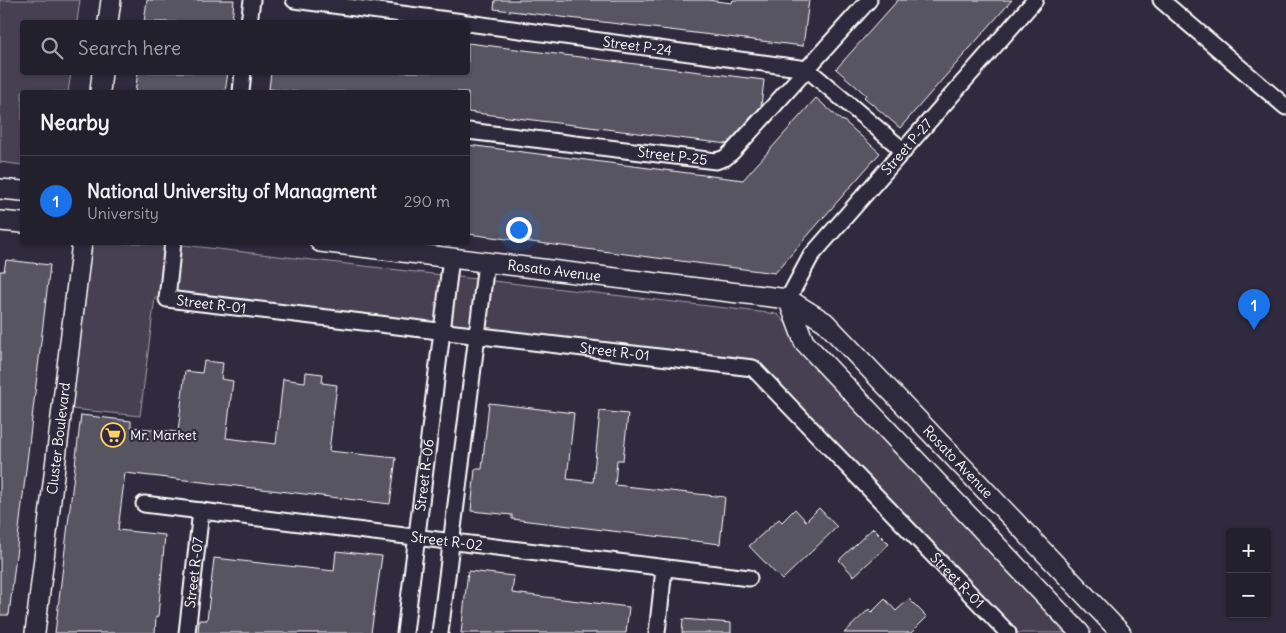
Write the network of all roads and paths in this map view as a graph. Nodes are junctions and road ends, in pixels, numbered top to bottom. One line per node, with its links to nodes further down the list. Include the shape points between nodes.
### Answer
1 (111, 0): 7 (street)
2 (252, 0): 8 (street)
3 (294, 0): 9 (street)
4 (869, 0): 11 (street, Street P-25)
5 (1035, 0): 18 (street, Street P-27)
6 (1161, 0): 16 (street)
7 (108, 20)
8 (249, 20)
9 (447, 20)
10 (470, 23): 11 (street, Street P-24)
11 (807, 69): 17 (street, Street P-25, via 733,151 716,161); 18 (street)
12 (102, 75): 14 (street)
13 (243, 75): 15 (street)
14 (100, 90)
15 (241, 90)
16 (1286, 107)
17 (470, 131)
18 (904, 151): 28 (street, Street P-27, via 812,256)
19 (0, 188): 20 (street)
20 (20, 191)
21 (0, 220): 22 (street)
22 (20, 223)
23 (82, 245): 37 (street, Cluster Boulevard)
24 (173, 245): 29 (street, Street R-01, via 167,299)
25 (345, 245): 26 (street, Rosato Avenue)
26 (451, 258): 27 (street, Rosato Avenue); 29 (street, Street R-06)
27 (486, 263): 28 (street, Rosato Avenue); 30 (street)
28 (788, 299): 43 (street, Rosato Avenue, via 804,342); 44 (street, Rosato Avenue, via 825,322)
29 (442, 331): 30 (street, Street R-01); 33 (street, Street R-06)
30 (476, 335): 34 (street); 42 (street, Street R-01, via 753,368)
31 (144, 504): 32 (street, Street R-02)
32 (201, 511): 33 (street, Street R-02); 38 (street, Street R-07)
33 (417, 537): 34 (street, Street R-02); 39 (street, Street R-06)
34 (451, 542): 35 (street, Street R-02); 40 (street)
35 (664, 569): 36 (street, Street R-02); 41 (street)
36 (749, 578)
37 (35, 633)
38 (187, 633)
39 (405, 633)
40 (440, 633)
41 (657, 633)
42 (1008, 633)
43 (1080, 633)
44 (1121, 633)

